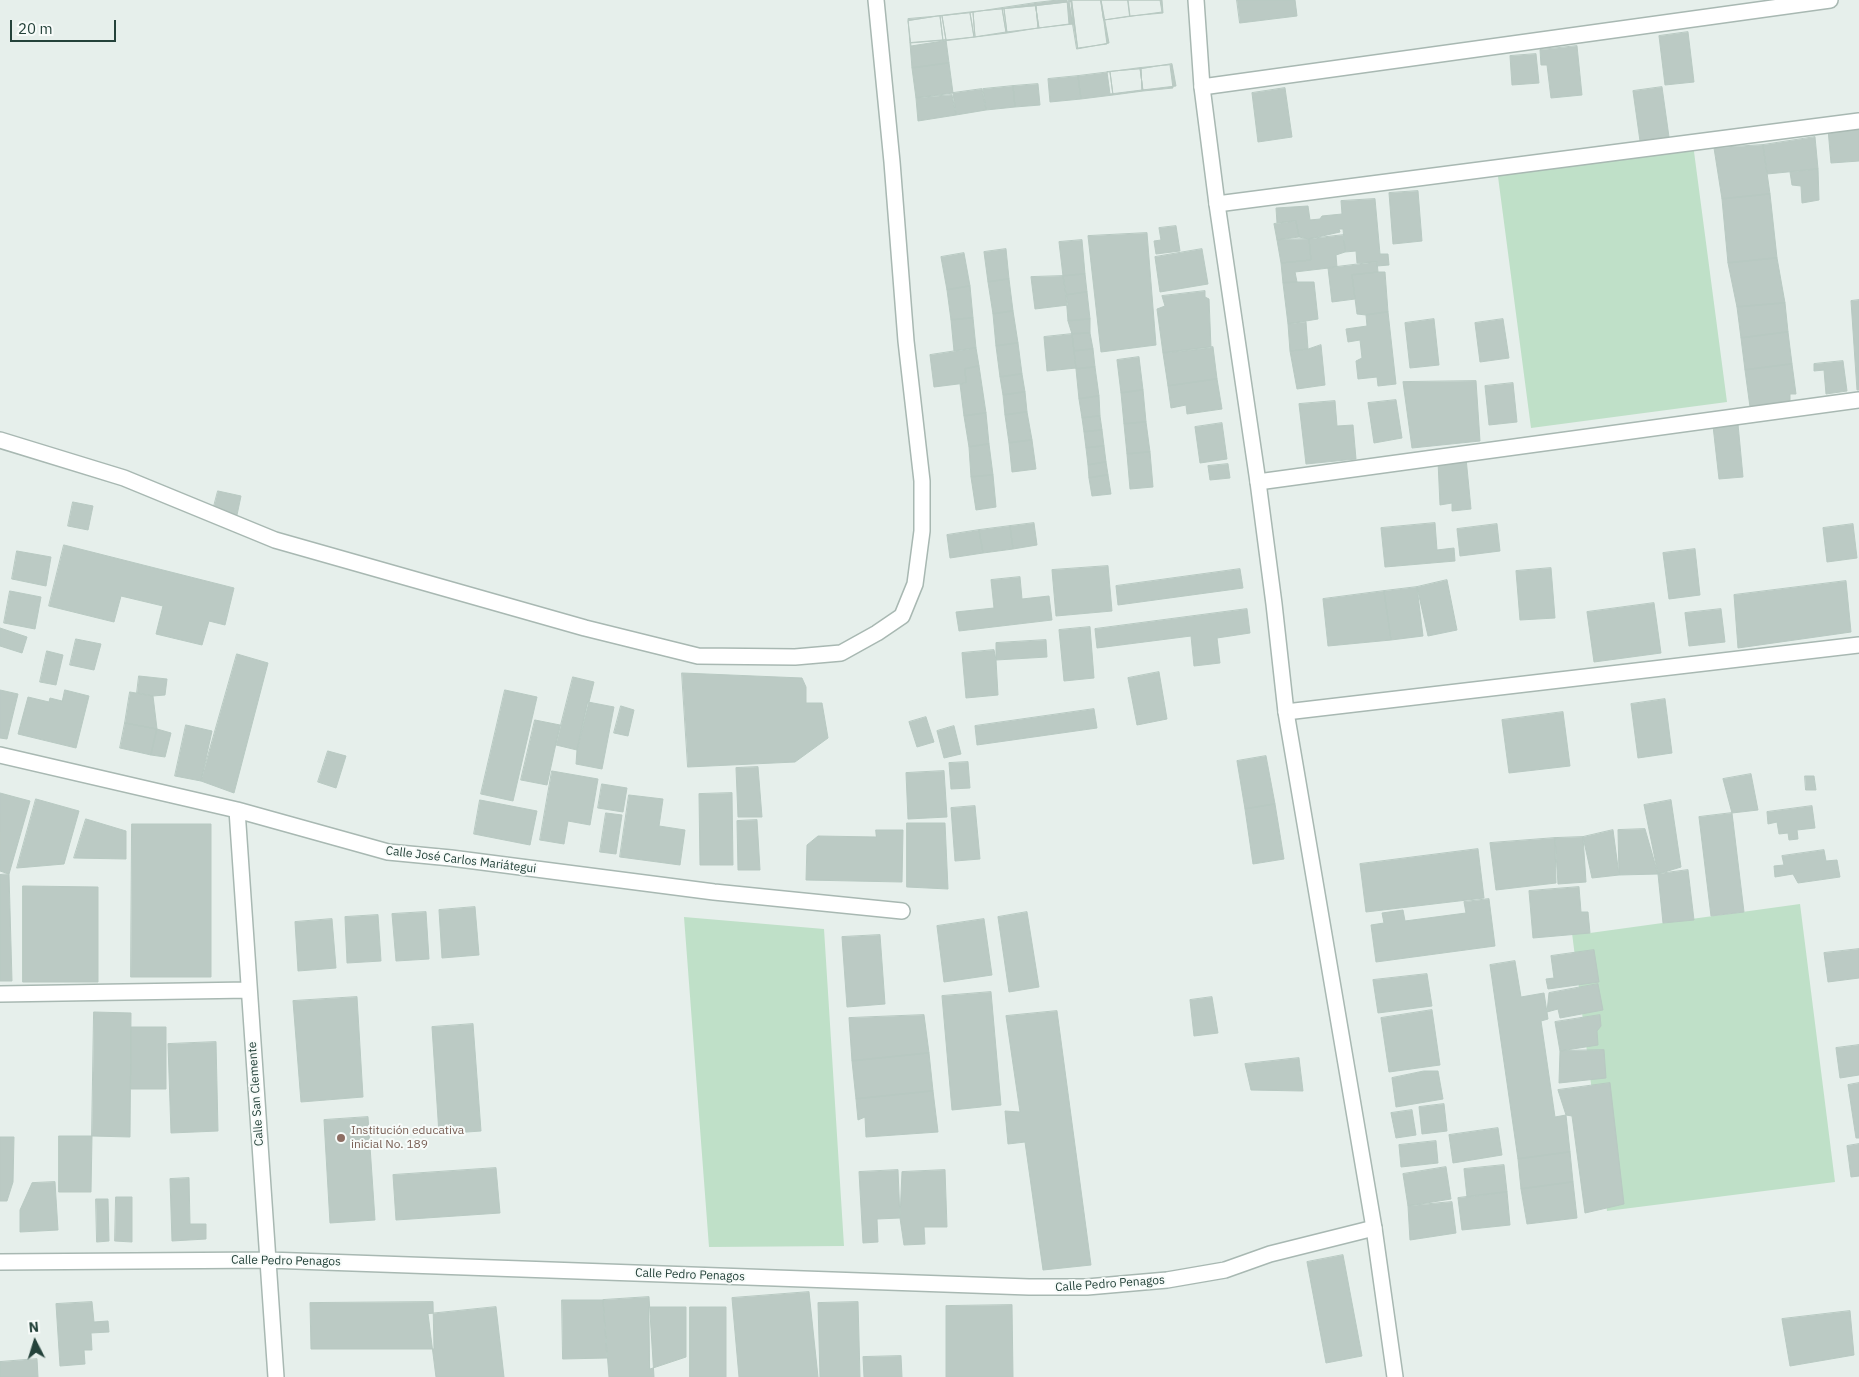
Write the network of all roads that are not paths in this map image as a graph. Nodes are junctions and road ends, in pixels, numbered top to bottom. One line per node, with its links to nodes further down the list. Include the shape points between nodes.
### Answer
1 (877, 0): 8 (street, via 906,341 922,481 922,531 915,584 902,616 840,653 795,657 698,656 585,628 275,540 124,478)
2 (1196, 0): 4 (street)
3 (1830, 0): 4 (street)
4 (1202, 87): 6 (street)
5 (1859, 121): 6 (street)
6 (1217, 204): 9 (street)
7 (1859, 400): 9 (street)
8 (0, 440)
9 (1258, 482): 11 (street)
10 (1859, 645): 11 (street)
11 (1286, 712): 17 (street)
12 (0, 755): 13 (street, Calle José Carlos Mariátegui)
13 (237, 810): 14 (street, Calle José Carlos Mariátegui, via 388,852 714,892); 15 (street, Calle San Clemente)
14 (902, 911)
15 (249, 990): 16 (street); 18 (street, Calle San Clemente)
16 (0, 994)
17 (1374, 1228): 18 (street, Calle Pedro Penagos, via 1270,1254 1225,1270 1087,1288); 21 (street)
18 (268, 1260): 19 (street, Calle Pedro Penagos); 20 (street, Calle San Clemente)
19 (0, 1262)
20 (276, 1377)
21 (1395, 1377)

